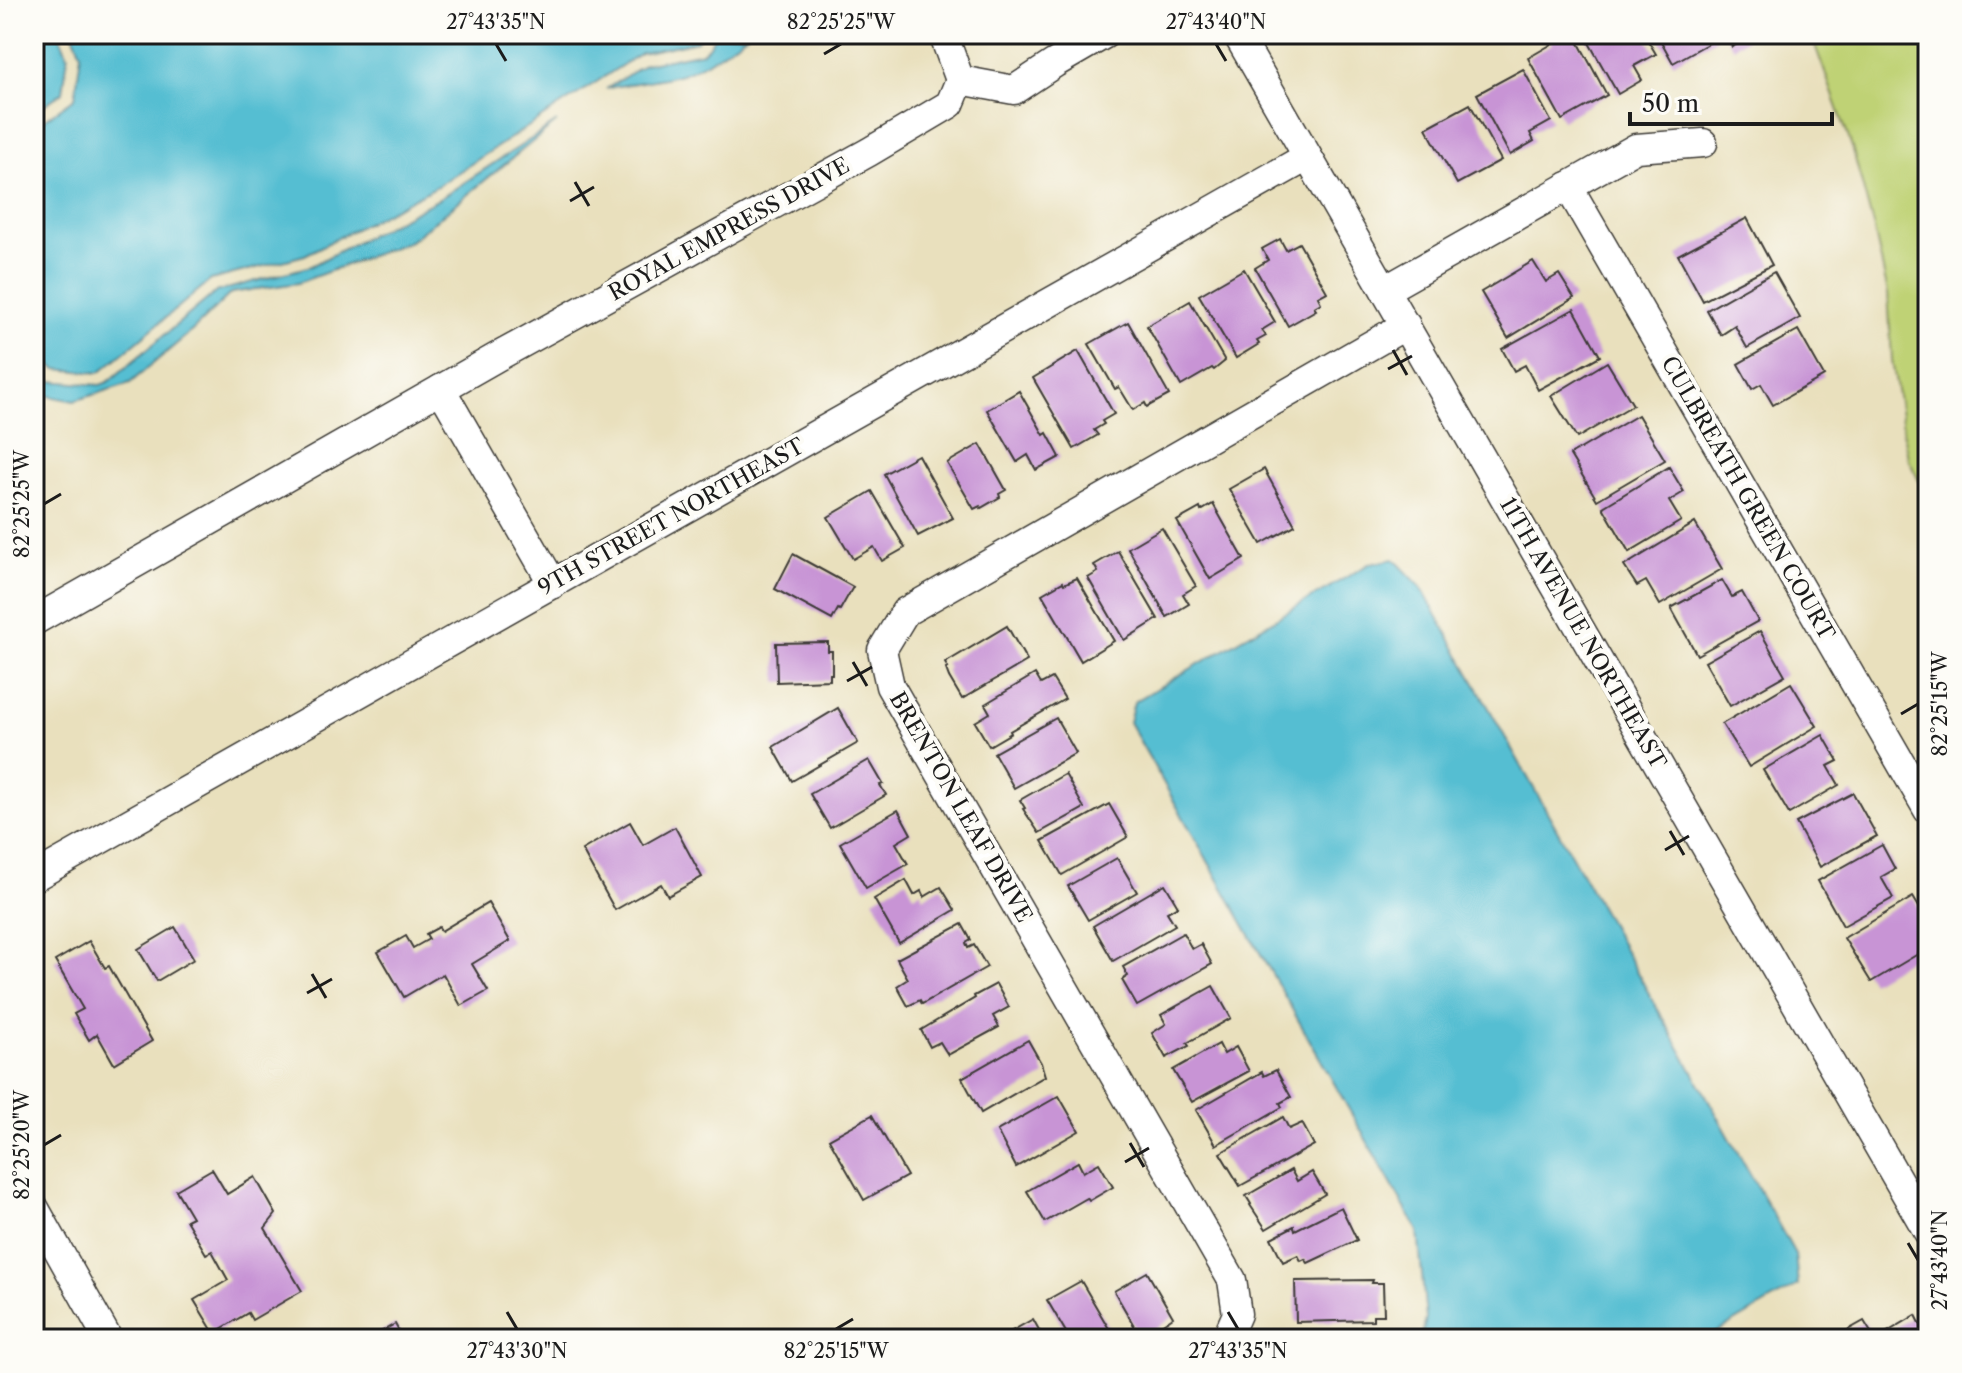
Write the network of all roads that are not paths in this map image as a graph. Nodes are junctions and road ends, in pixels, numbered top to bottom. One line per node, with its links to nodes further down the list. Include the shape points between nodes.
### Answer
1 (943, 34): 4 (street)
2 (1105, 34): 4 (street, via 1014,90)
3 (1237, 34): 6 (street, 11TH AVENUE NORTHEAST)
4 (960, 80): 10 (street, ROYAL EMPRESS DRIVE, via 950,104)
5 (1703, 143): 7 (street, via 1636,148)
6 (1307, 157): 8 (street, 11TH AVENUE NORTHEAST); 11 (street, 9TH STREET NORTHEAST)
7 (1568, 186): 8 (street); 13 (street, CULBREATH GREEN COURT)
8 (1385, 290): 9 (street, 11TH AVENUE NORTHEAST)
9 (1406, 325): 16 (street, 11TH AVENUE NORTHEAST); 18 (street, BRENTON LEAF DRIVE, via 905,612 882,650 890,686 1232,1280 1237,1314)
10 (441, 389): 11 (street); 12 (street, ROYAL EMPRESS DRIVE)
11 (553, 584): 14 (street, 9TH STREET NORTHEAST)
12 (34, 621)
13 (1928, 810)
14 (34, 877)
15 (34, 1207): 17 (street)
16 (1928, 1232)
17 (108, 1339)
18 (1226, 1339)

